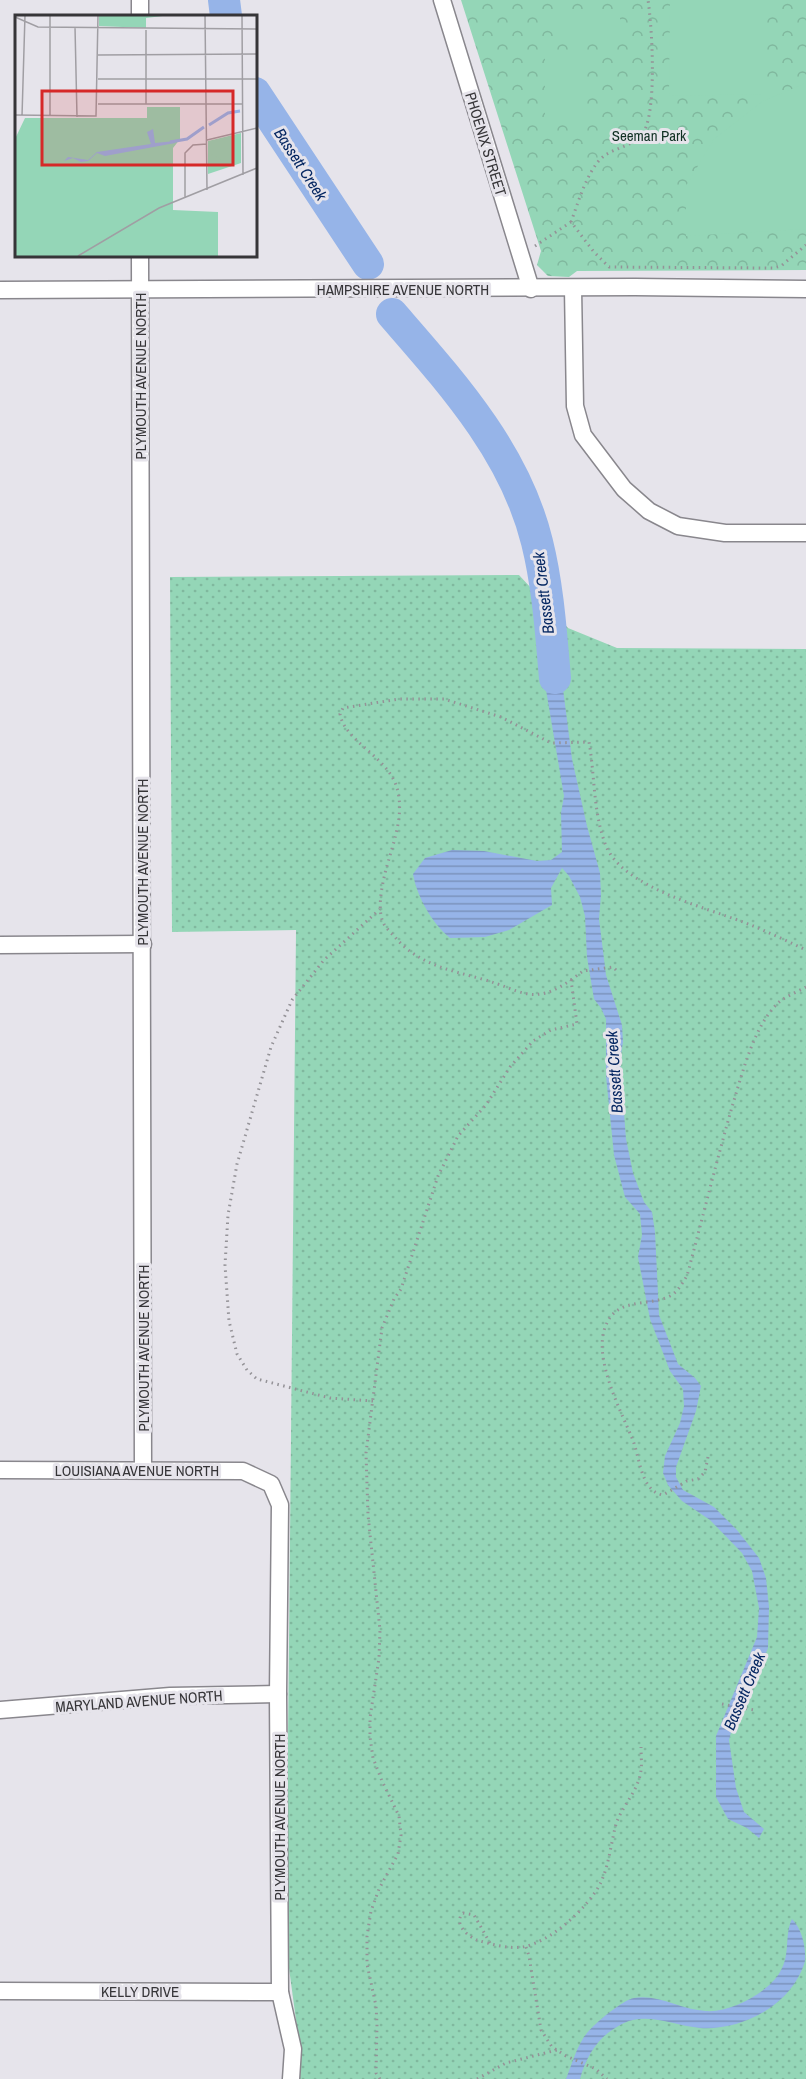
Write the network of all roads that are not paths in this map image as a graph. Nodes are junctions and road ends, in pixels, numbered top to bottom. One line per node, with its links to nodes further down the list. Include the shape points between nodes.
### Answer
1 (442, 0): 4 (street, PHOENIX STREET)
2 (140, 256): 7 (street, PLYMOUTH AVENUE NORTH)
3 (573, 288): 4 (street, HAMPSHIRE AVENUE NORTH); 5 (street, HAMPSHIRE AVENUE NORTH); 8 (street, via 575,406 583,435 624,489 649,511 678,526 726,533)
4 (531, 289): 7 (street, HAMPSHIRE AVENUE NORTH)
5 (806, 289)
6 (0, 290): 7 (street, HAMPSHIRE AVENUE NORTH)
7 (140, 290): 9 (street, PLYMOUTH AVENUE NORTH)
8 (806, 533)
9 (143, 944): 10 (street); 11 (street, PLYMOUTH AVENUE NORTH)
10 (0, 945)
11 (143, 1469): 12 (street, LOUISIANA AVENUE NORTH); 13 (street, LOUISIANA AVENUE NORTH, via 243,1471)
12 (0, 1470)
13 (271, 1484): 14 (street, PLYMOUTH AVENUE NORTH, via 280,1505)
14 (278, 1694): 15 (street, MARYLAND AVENUE NORTH, via 170,1696); 17 (street, PLYMOUTH AVENUE NORTH)
15 (0, 1710)
16 (0, 1991): 17 (street, KELLY DRIVE)
17 (280, 1992): 18 (street, PLYMOUTH AVENUE NORTH, via 293,2049)
18 (291, 2079)

